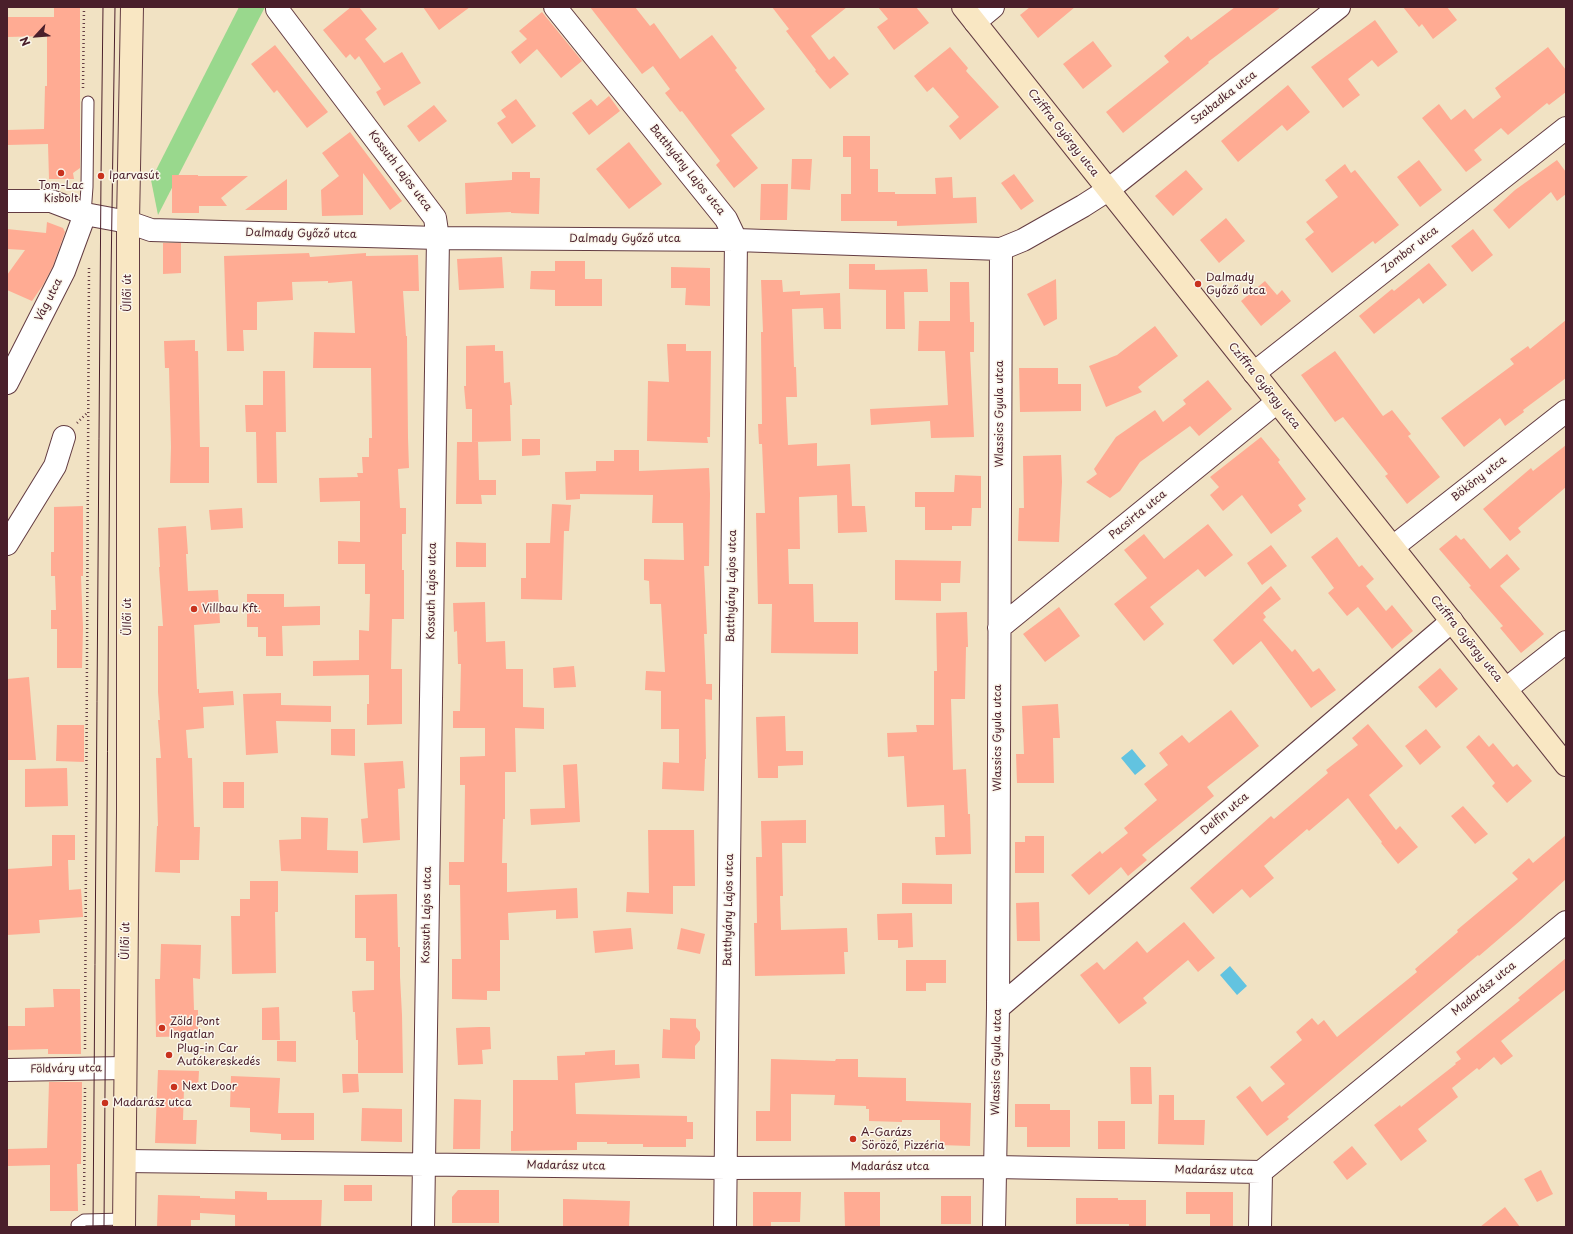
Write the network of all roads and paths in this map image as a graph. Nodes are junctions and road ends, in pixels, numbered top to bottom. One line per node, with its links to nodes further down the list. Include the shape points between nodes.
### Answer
1 (84, 7): 8 (path, via 83,102)
2 (132, 7): 13 (main road, Üllői út)
3 (555, 7): 15 (street, Batthyány Lajos utca, via 726,219)
4 (993, 7): 7 (street)
5 (1339, 7): 10 (street, Szabadka utca)
6 (276, 9): 14 (street, Kossuth Lajos utca, via 435,218)
7 (969, 14): 10 (main road, Cziffra György utca)
8 (88, 102): 12 (lane, via 88,187)
9 (1566, 128): 18 (street, Zombor utca)
10 (1108, 190): 16 (street, Dalmady Győző utca, via 1023,240); 18 (main road, Cziffra György utca)
11 (7, 201): 12 (street, Dalmady Győző utca, via 51,202)
12 (85, 214): 13 (street, Dalmady Győző utca); 19 (street, Vág utca, via 64,271)
13 (128, 222): 14 (street, Dalmady Győző utca, via 150,230); 32 (main road, Üllői út, via 128,788)
14 (438, 238): 15 (street, Dalmady Győző utca); 36 (street, Kossuth Lajos utca)
15 (736, 240): 16 (street, Dalmady Győző utca); 38 (street, Batthyány Lajos utca)
16 (1001, 249): 26 (street, Wlassics Gyula utca)
17 (89, 261): 34 (path)
18 (1254, 373): 20 (main road, Cziffra György utca)
19 (7, 383)
20 (1277, 402): 24 (main road, Cziffra György utca); 26 (street, Pacsirta utca)
21 (1566, 411): 24 (street, Bököny utca)
22 (64, 436): 23 (street, via 55,466)
23 (7, 544)
24 (1393, 547): 25 (main road, Cziffra György utca)
25 (1452, 621): 28 (main road, Cziffra György utca); 31 (street, Delfin utca)
26 (999, 628): 31 (street, Wlassics Gyula utca)
27 (1566, 642): 28 (street)
28 (1506, 689): 29 (main road, Cziffra György utca)
29 (1566, 765)
30 (1566, 922): 39 (street, Madarász utca)
31 (998, 1008): 37 (street, Wlassics Gyula utca)
32 (125, 1068): 34 (street, Földváry utca); 35 (main road, Üllői út)
33 (7, 1070): 34 (street, Földváry utca)
34 (85, 1078): 40 (path)
35 (125, 1161): 36 (street, Madarász utca); 41 (main road, Üllői út)
36 (424, 1164): 38 (street, Madarász utca); 42 (street, Kossuth Lajos utca)
37 (995, 1167): 38 (street, Madarász utca); 39 (street, Madarász utca); 44 (street, Wlassics Gyula utca)
38 (726, 1168): 43 (street, Batthyány Lajos utca)
39 (1261, 1172): 45 (street)
40 (79, 1220): 41 (lane)
41 (124, 1223)
42 (423, 1227)
43 (726, 1227)
44 (994, 1227)
45 (1260, 1227)

